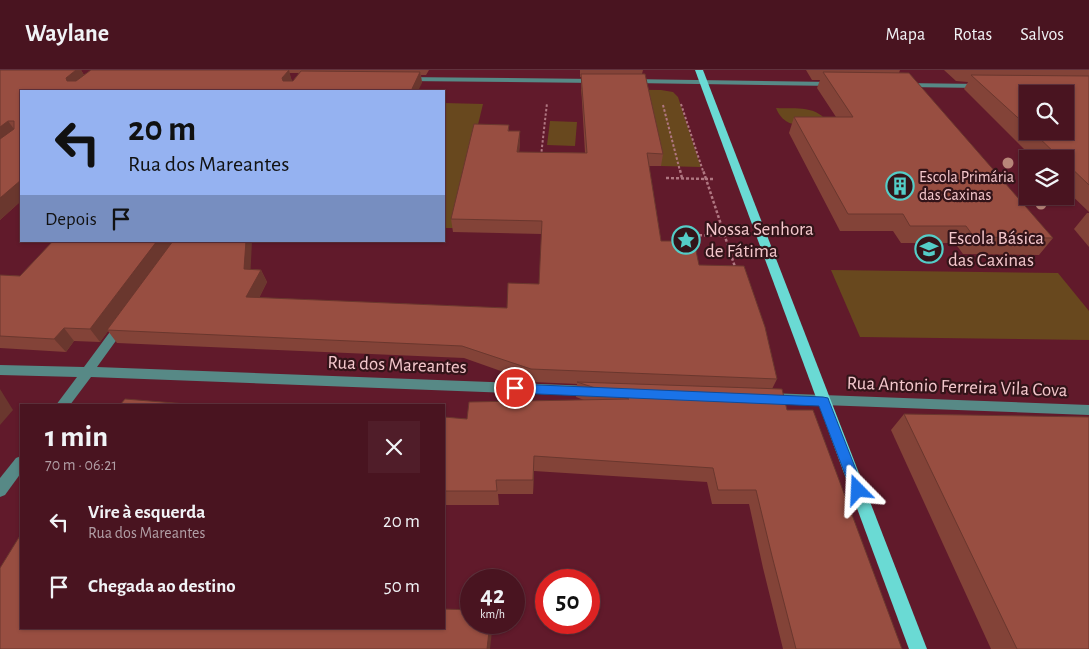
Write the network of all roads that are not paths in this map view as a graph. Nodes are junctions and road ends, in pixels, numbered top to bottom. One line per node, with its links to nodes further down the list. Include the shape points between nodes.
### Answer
1 (702, 76): 4 (street); 5 (street); 13 (main road)
2 (399, 79): 3 (street)
3 (604, 81)
4 (623, 81)
5 (842, 84)
6 (892, 85): 7 (street)
7 (990, 86)
8 (126, 318): 10 (street)
9 (0, 370): 10 (street, Rua dos Mareantes)
10 (87, 372): 11 (street, Rua dos Mareantes); 14 (street)
11 (604, 392)
12 (754, 398): 13 (street)
13 (823, 401): 15 (street, Rua Antonio Ferreira Vila Cova); 18 (main road)
14 (64, 404)
15 (1089, 410)
16 (20, 463): 17 (street)
17 (0, 490)
18 (918, 649)

